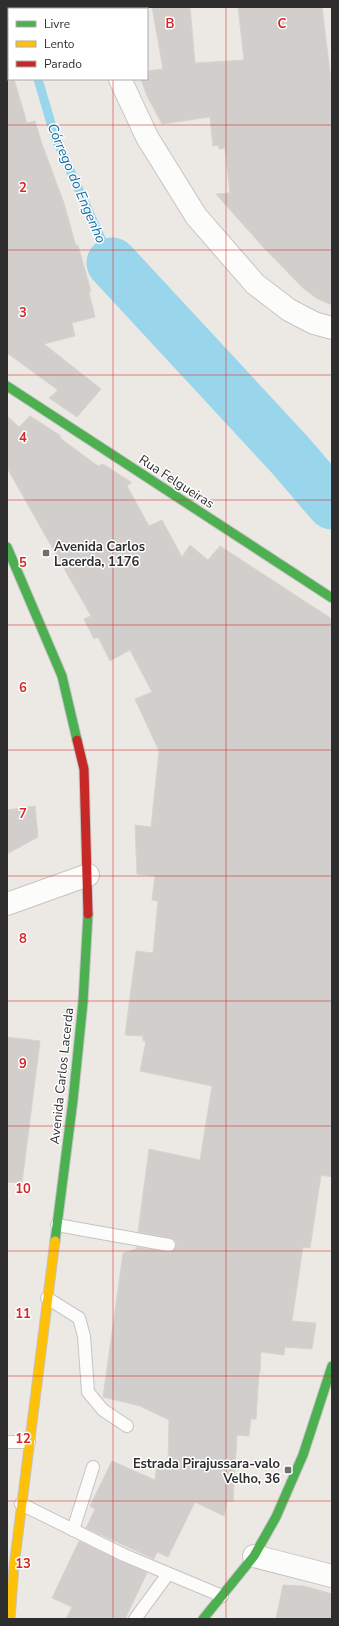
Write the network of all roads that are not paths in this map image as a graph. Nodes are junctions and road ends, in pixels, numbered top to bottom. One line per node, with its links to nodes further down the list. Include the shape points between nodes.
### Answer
1 (120, 80): 2 (street, via 147,136 196,216 255,284 289,310 314,323)
2 (332, 328)
3 (7, 386): 5 (main road, Rua Felgueiras)
4 (7, 547): 6 (main road, Avenida Carlos Lacerda, via 62,676 84,769)
5 (332, 598)
6 (88, 875): 7 (street); 8 (main road, Avenida Carlos Lacerda, via 83,1002)
7 (7, 904)
8 (57, 1225): 9 (lane); 10 (main road, Avenida Carlos Lacerda)
9 (170, 1245)
10 (47, 1298): 12 (lane, via 79,1318 84,1336 88,1392 103,1410); 14 (main road, Avenida Carlos Lacerda)
11 (332, 1366): 18 (main road, via 290,1487)
12 (127, 1426)
13 (7, 1442): 14 (lane)
14 (29, 1442): 16 (main road, Avenida Carlos Lacerda)
15 (93, 1467): 17 (lane)
16 (21, 1504): 17 (lane); 22 (main road, Avenida Carlos Lacerda)
17 (73, 1530): 19 (lane, via 124,1556)
18 (254, 1556): 20 (street); 21 (main road)
19 (168, 1574): 21 (lane); 23 (lane)
20 (332, 1576)
21 (222, 1596): 24 (main road)
22 (10, 1619)
23 (135, 1619)
24 (203, 1619)

